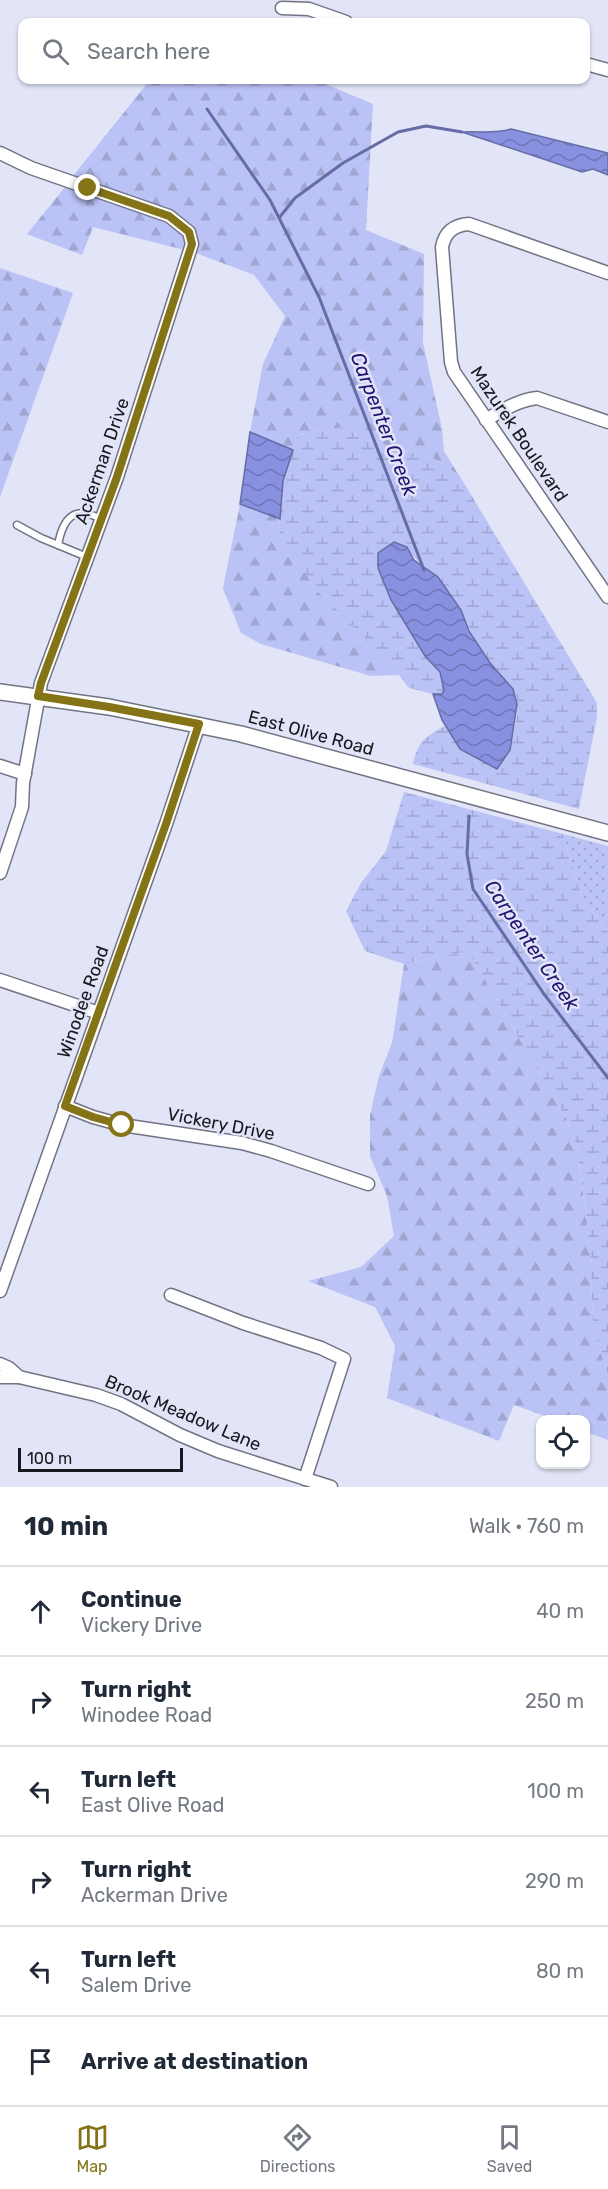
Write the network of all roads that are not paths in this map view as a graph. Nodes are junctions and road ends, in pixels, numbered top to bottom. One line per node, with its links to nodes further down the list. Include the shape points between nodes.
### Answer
1 (282, 8): 2 (street, via 309,9)
2 (335, 18)
3 (590, 65): 4 (street)
4 (608, 70)
5 (0, 153): 9 (street, Ackerman Drive, via 31,168 169,216 190,234 187,264)
6 (608, 273): 7 (street, Mazurek Boulevard, via 474,225 462,224 448,232 442,247 451,362)
7 (486, 420): 8 (street, via 501,410 537,398); 13 (street, Mazurek Boulevard)
8 (608, 422)
9 (101, 519): 11 (lane, via 77,513 63,527); 12 (street, Ackerman Drive)
10 (17, 525): 11 (lane)
11 (58, 545): 12 (lane)
12 (87, 558): 15 (street, Ackerman Drive)
13 (608, 597)
14 (0, 692): 15 (street, East Olive Road)
15 (38, 696): 16 (street, East Olive Road); 18 (street, Ackerman Drive)
16 (199, 724): 19 (street, East Olive Road); 22 (street, Winodee Road)
17 (0, 766): 18 (street)
18 (24, 774): 20 (street, Ackerman Drive, via 22,807)
19 (608, 833)
20 (0, 873)
21 (0, 980): 22 (street)
22 (99, 1013): 23 (street, Winodee Road)
23 (65, 1106): 24 (street, Vickery Drive, via 122,1125 271,1150); 25 (street, Winodee Road)
24 (368, 1184)
25 (0, 1291)
26 (171, 1294): 30 (street, via 344,1359)
27 (0, 1364): 29 (street, Brook Meadow Lane)
28 (0, 1377): 29 (street, Brook Meadow Lane)
29 (20, 1377): 30 (street, Brook Meadow Lane, via 96,1395 218,1451)
30 (305, 1479): 31 (street, Brook Meadow Lane)
31 (331, 1487)

